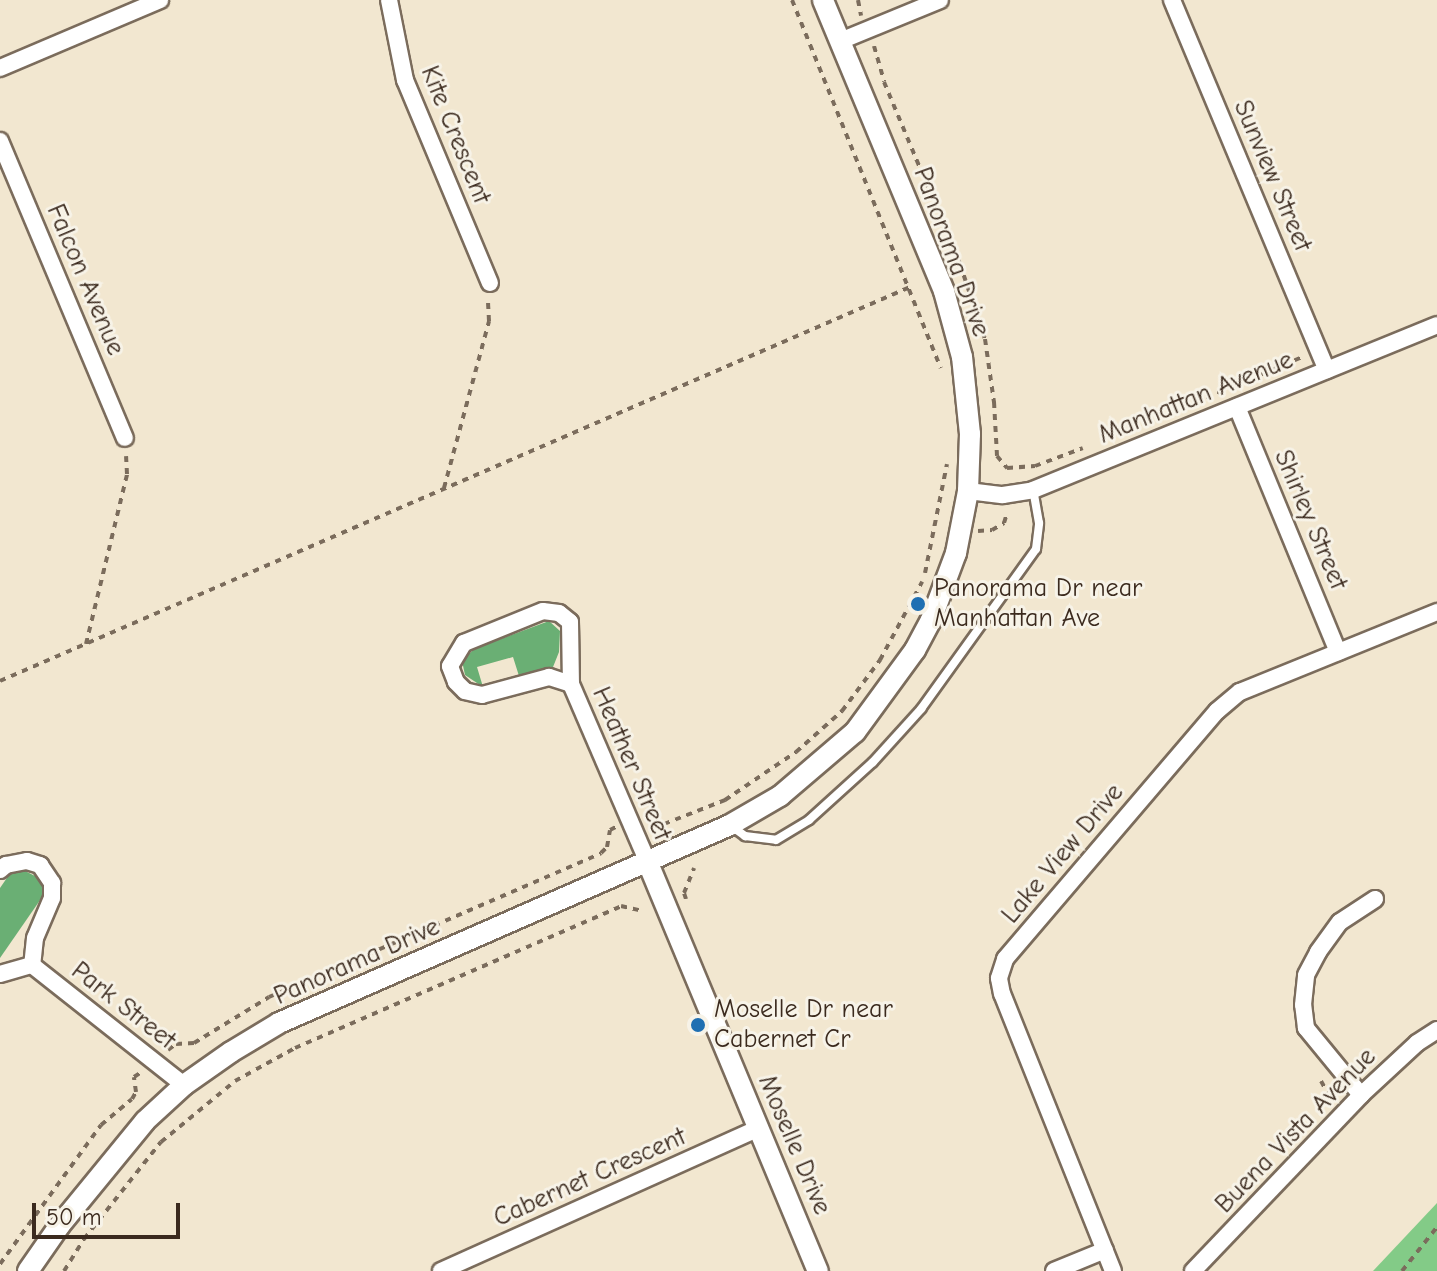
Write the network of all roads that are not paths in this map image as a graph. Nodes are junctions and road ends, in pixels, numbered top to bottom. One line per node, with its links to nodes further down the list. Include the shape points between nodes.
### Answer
1 (160, 0): 7 (street)
2 (389, 0): 9 (street, Kite Crescent, via 405,80)
3 (823, 0): 6 (street, Panorama Drive)
4 (940, 0): 6 (street)
5 (1172, 0): 11 (street, Sunview Street)
6 (840, 41): 15 (street, Panorama Drive, via 944,291 962,357 970,434)
7 (0, 68)
8 (0, 141): 13 (street, Falcon Avenue)
9 (490, 283)
10 (1437, 325): 11 (street, Manhattan Avenue)
11 (1327, 370): 12 (street, Manhattan Avenue)
12 (1237, 407): 14 (street, Manhattan Avenue); 17 (street, Shirley Street)
13 (125, 438)
14 (1033, 490): 15 (street, Manhattan Avenue, via 1003,495); 19 (lane, via 1039,523 1036,549 921,709 809,820 776,840 745,836)
15 (968, 491): 19 (street, Panorama Drive, via 947,581 895,682 825,760 780,796)
16 (1437, 612): 17 (street, Lake View Drive)
17 (1338, 652): 30 (street, Lake View Drive, via 1240,692 1217,711 1005,959 999,978 1002,994)
18 (571, 684): 18 (street, Heather Street, via 549,677 482,695 465,691 450,666 464,643 543,611 559,613 570,622); 20 (street, Heather Street)
19 (730, 825): 20 (street, Panorama Drive)
20 (648, 863): 26 (street, Panorama Drive, via 279,1023); 28 (street, Moselle Drive)
21 (0, 870): 23 (street, Park Street, via 27,861 40,865 52,883)
22 (1375, 899): 27 (street, via 1340,922 1318,952 1306,975 1303,1005 1306,1028)
23 (32, 965): 24 (street, Park Street); 26 (street, Park Street)
24 (0, 974)
25 (1437, 1030): 27 (street, Buena Vista Avenue)
26 (184, 1085): 29 (street, Panorama Drive, via 145,1121)
27 (1361, 1095): 37 (street, Buena Vista Avenue)
28 (759, 1128): 33 (street, Cabernet Crescent); 34 (street, Moselle Drive)
29 (60, 1225): 31 (street, Panorama Drive); 32 (street, Panorama Drive)
30 (1105, 1250): 35 (street); 36 (street, Lake View Drive)
31 (28, 1271)
32 (36, 1271)
33 (441, 1271)
34 (818, 1271)
35 (1054, 1271)
36 (1113, 1271)
37 (1193, 1271)

